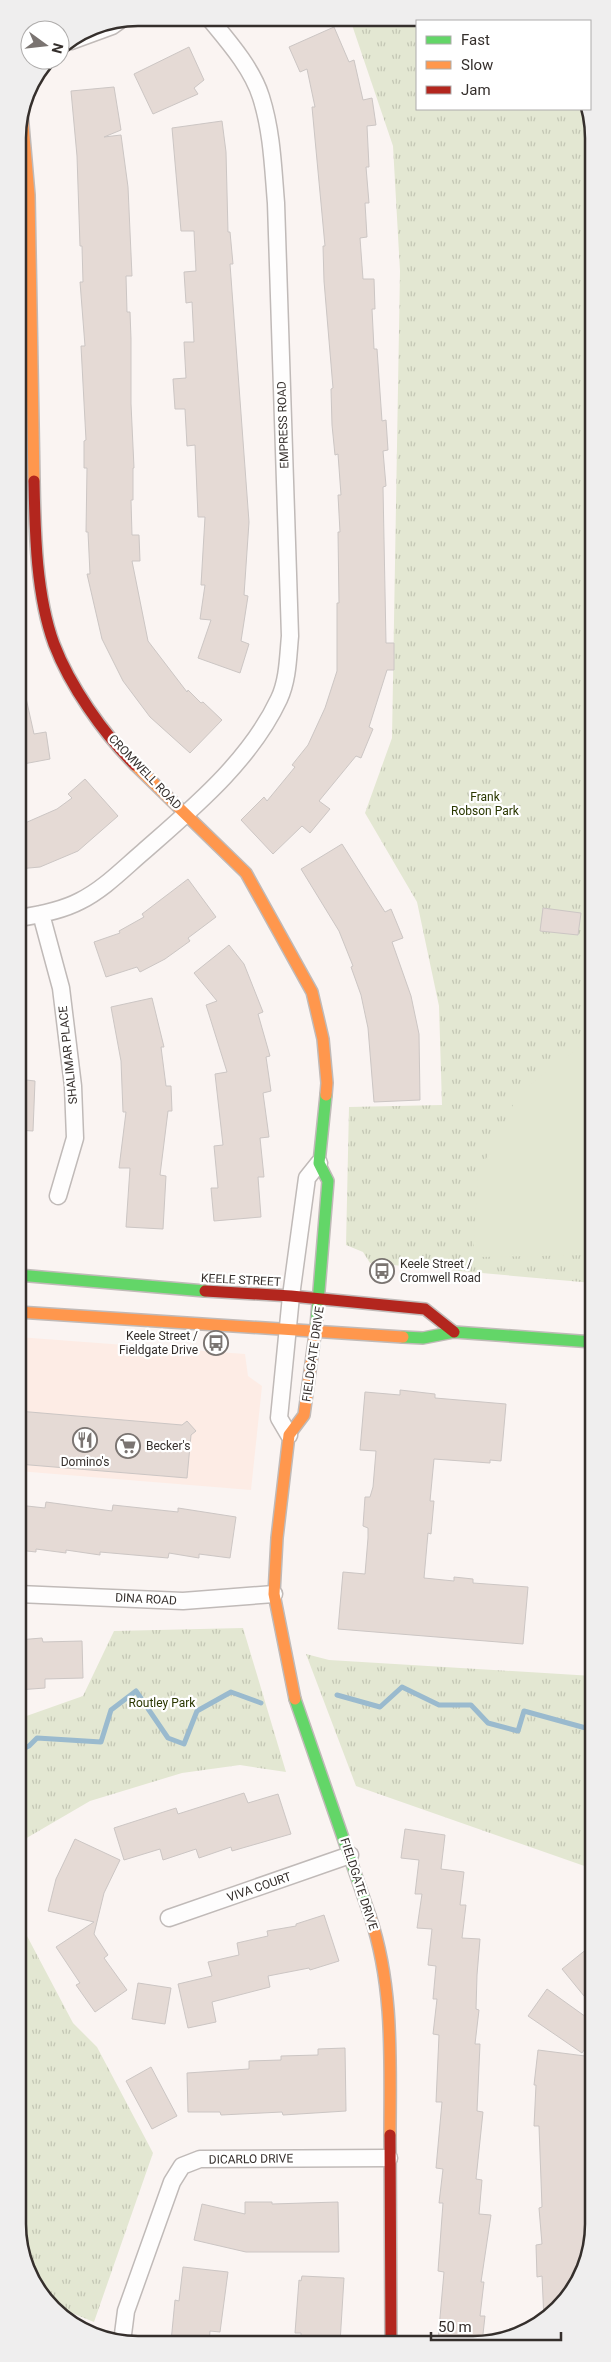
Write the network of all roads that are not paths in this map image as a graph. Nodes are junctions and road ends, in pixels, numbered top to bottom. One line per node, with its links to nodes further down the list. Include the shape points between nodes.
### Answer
1 (214, 26): 3 (street, EMPRESS ROAD, via 245,64 260,96 270,136 276,203 290,636 280,698 258,738)
2 (26, 160): 3 (street, CROMWELL ROAD, via 36,538 43,598 54,644 95,718 127,757)
3 (186, 815): 4 (street, EMPRESS ROAD, via 114,878 80,901); 6 (street, CROMWELL ROAD, via 246,873 312,992 323,1039 327,1083)
4 (42, 914): 5 (street, EMPRESS ROAD); 7 (street, SHALIMAR PLACE, via 61,988 73,1086 75,1138)
5 (26, 917)
6 (319, 1163): 9 (street, CROMWELL ROAD, via 306,1178); 10 (street, CROMWELL ROAD, via 328,1181)
7 (58, 1196)
8 (26, 1276): 9 (street, KEELE STREET)
9 (291, 1296): 10 (street, KEELE STREET); 12 (street, FIELDGATE DRIVE)
10 (320, 1299): 13 (street, FIELDGATE DRIVE); 14 (street, KEELE STREET, via 425,1309)
11 (26, 1313): 12 (street)
12 (287, 1329): 13 (street); 16 (street, FIELDGATE DRIVE, via 279,1418)
13 (316, 1331): 14 (street, via 422,1338); 16 (street, FIELDGATE DRIVE, via 304,1416)
14 (454, 1332): 15 (street)
15 (585, 1341)
16 (289, 1435): 18 (street, FIELDGATE DRIVE)
17 (26, 1594): 18 (street, DINA ROAD, via 183,1601)
18 (274, 1594): 19 (street, FIELDGATE DRIVE, via 297,1706)
19 (350, 1855): 20 (street, VIVA COURT); 21 (street, FIELDGATE DRIVE, via 377,1938 387,1991)
20 (169, 1918)
21 (390, 2158): 22 (street, DICARLO DRIVE, via 200,2159 182,2166 172,2182 126,2311); 23 (street, FIELDGATE DRIVE)
22 (123, 2335)
23 (391, 2336)

